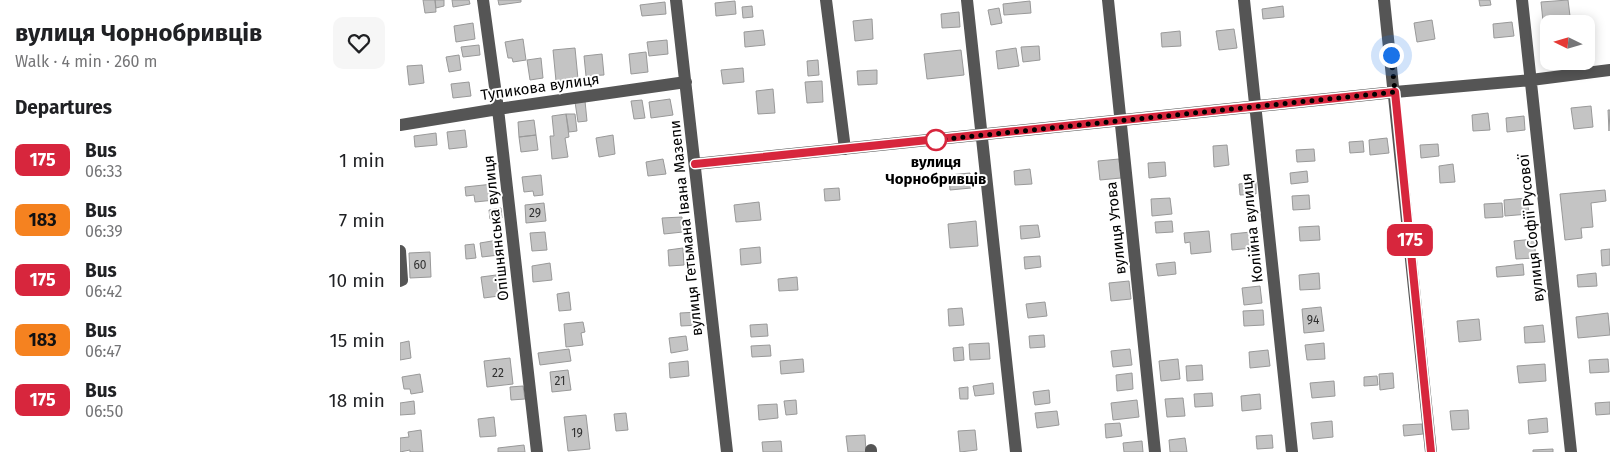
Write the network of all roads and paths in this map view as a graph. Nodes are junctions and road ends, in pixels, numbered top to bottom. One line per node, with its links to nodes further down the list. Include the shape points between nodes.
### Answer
1 (483, 0): 14 (street, Опішнянська вулиця)
2 (676, 0): 11 (street, вулиця Гетьмана Івана Мазепи)
3 (826, 0): 18 (street)
4 (967, 0): 17 (street)
5 (1108, 0): 15 (street, вулиця Утова)
6 (1244, 0): 13 (street, Колійна вулиця)
7 (1384, 0): 12 (street)
8 (1522, 0): 10 (street, вулиця Софії Русової)
9 (1610, 70): 10 (street)
10 (1531, 80): 12 (street); 28 (street, вулиця Софії Русової)
11 (686, 82): 14 (street, Тупикова вулиця); 19 (street, вулиця Гетьмана Івана Мазепи)
12 (1395, 92): 13 (street); 27 (street)
13 (1255, 108): 15 (street); 26 (street, Колійна вулиця)
14 (498, 109): 16 (street, Тупикова вулиця); 22 (street, Опішнянська вулиця)
15 (1122, 121): 17 (street); 25 (street, вулиця Утова)
16 (400, 125)
17 (982, 135): 18 (street); 24 (street)
18 (844, 149): 19 (street)
19 (695, 164): 23 (street, вулиця Гетьмана Івана Мазепи)
20 (400, 251): 21 (street)
21 (400, 281)
22 (538, 452)
23 (727, 452)
24 (1016, 452)
25 (1155, 452)
26 (1292, 452)
27 (1431, 452)
28 (1571, 452)

